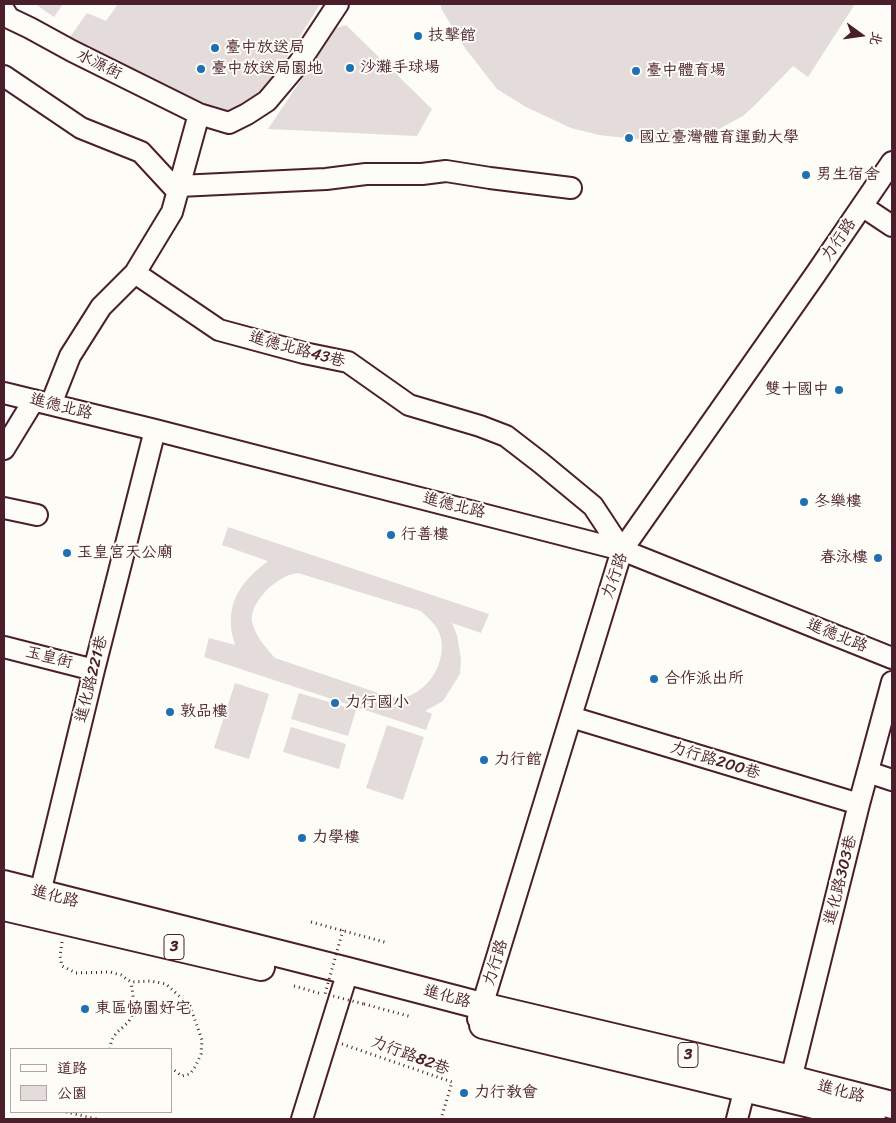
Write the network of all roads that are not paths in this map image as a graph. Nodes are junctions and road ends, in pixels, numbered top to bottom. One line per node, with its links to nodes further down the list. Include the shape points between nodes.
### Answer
1 (338, 4): 4 (street, 水源街, via 299,63 267,101 228,123)
2 (4, 10): 4 (street, 水源街, via 9,18)
3 (4, 76): 7 (street, via 81,128 142,152)
4 (199, 114): 7 (street)
5 (892, 162): 8 (street, 力行路)
6 (571, 188): 7 (street, via 446,171)
7 (179, 189): 10 (street, via 172,212)
8 (862, 206): 9 (street); 17 (street, 力行路)
9 (892, 226)
10 (135, 274): 12 (street, via 101,307); 17 (street, 進德北路43巷, via 219,330 348,362 409,405 506,436 593,506)
11 (4, 393): 12 (street, 進德北路)
12 (42, 402): 13 (street, 進德北路); 14 (street)
13 (155, 430): 17 (street, 進德北路); 20 (street, 進化路221巷)
14 (4, 449)
15 (4, 508): 16 (street)
16 (37, 515)
17 (622, 550): 19 (street, 進德北路); 22 (street, 力行路)
18 (4, 647): 20 (street, 玉皇街)
19 (892, 658)
20 (94, 670): 27 (street, 進化路221巷)
21 (892, 682): 23 (street, 進化路303巷)
22 (571, 718): 25 (street, 力行路200巷); 31 (street, 力行路)
23 (868, 772): 24 (street); 25 (street, 進化路303巷)
24 (892, 780)
25 (859, 804): 32 (street, 進化路303巷)
26 (4, 884): 27 (main road, 進化路 / 3)
27 (40, 893): 28 (street); 30 (main road, 進化路 / 3)
28 (4, 900)
29 (4, 907): 30 (main road, 進化路 / 3)
30 (339, 984): 31 (main road, 進化路 / 3); 35 (street, via 328,1039)
31 (480, 1015): 32 (main road, 進化路 / 3); 33 (main road, 進化路 / 3)
32 (792, 1079): 34 (main road, 進化路 / 3)
33 (745, 1088): 36 (street); 37 (main road, 進化路 / 3)
34 (892, 1105)
35 (302, 1119)
36 (737, 1119)
37 (872, 1119)

